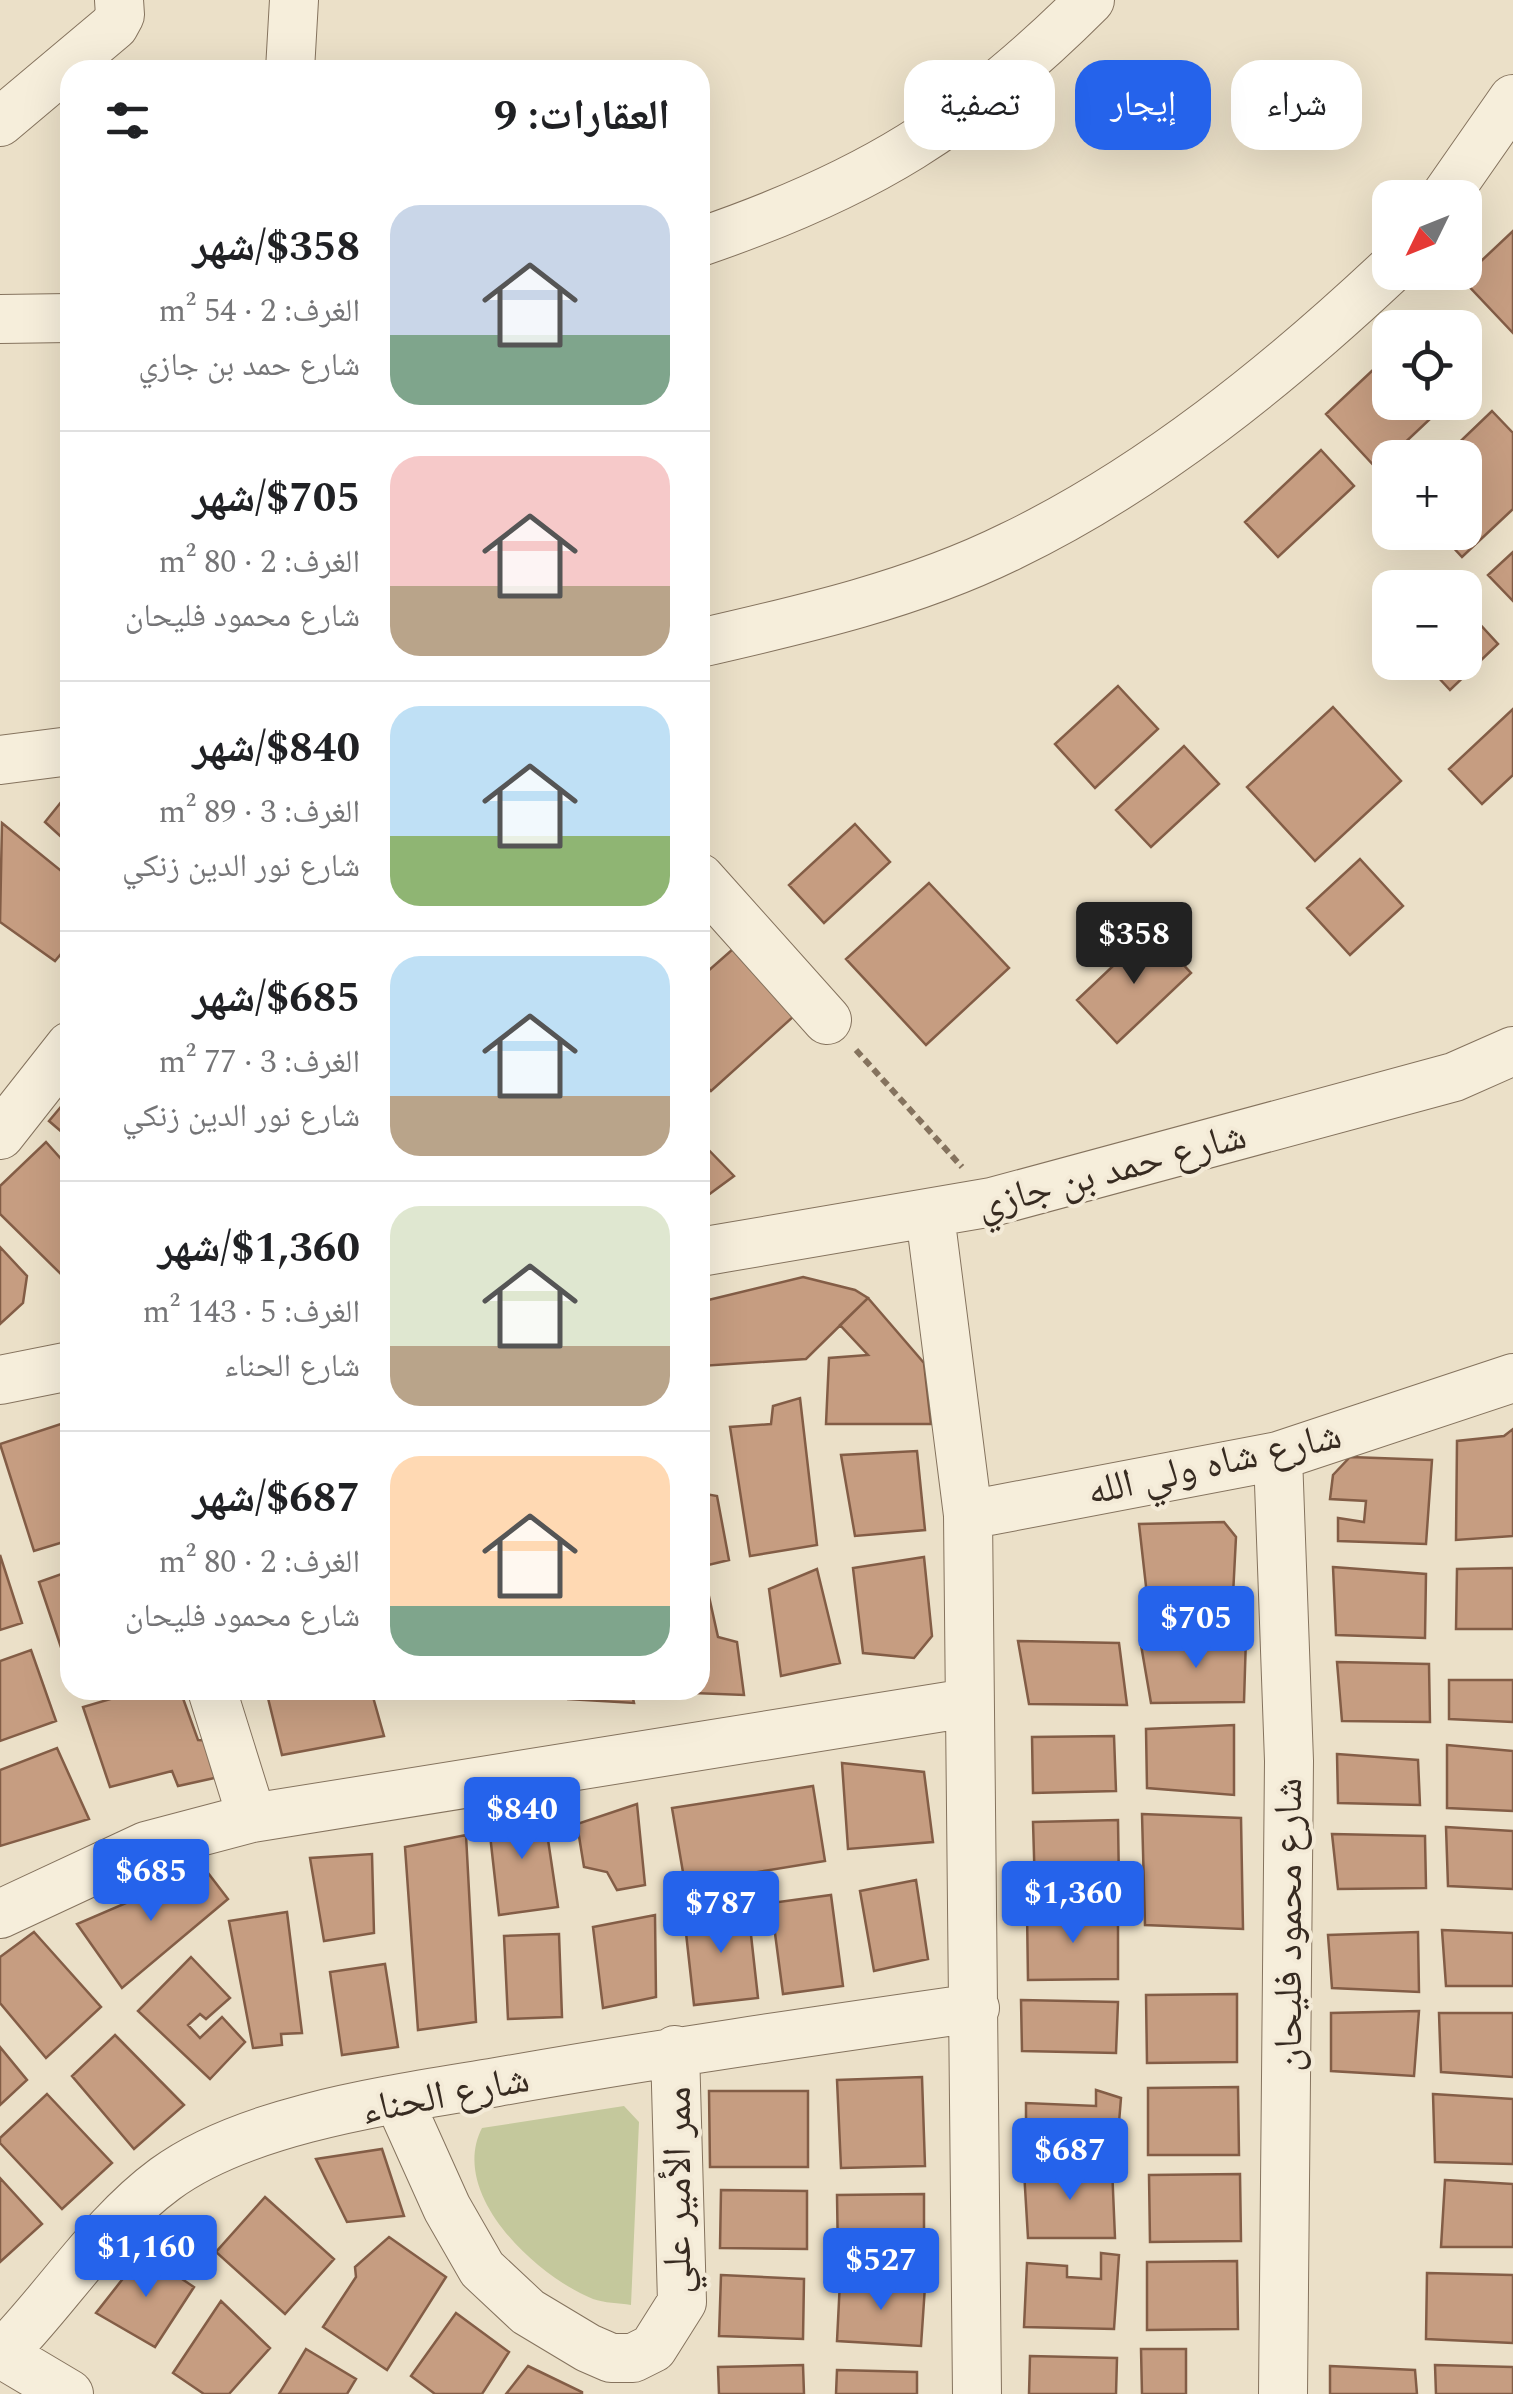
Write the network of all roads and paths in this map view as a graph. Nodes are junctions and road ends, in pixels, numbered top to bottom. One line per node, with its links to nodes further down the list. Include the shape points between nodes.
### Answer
1 (119, 0): 4 (street, via 114,26)
2 (294, 0): 5 (street)
3 (1090, 0): 10 (street, via 964,114 904,154 850,183)
4 (74, 60)
5 (291, 60)
6 (60, 71): 8 (street)
7 (1513, 99): 9 (street)
8 (0, 122)
9 (1457, 180)
10 (710, 238)
11 (1372, 285): 12 (street, via 1228,406 1134,474 1011,546 874,599)
12 (710, 640)
13 (60, 751): 14 (street)
14 (0, 760)
15 (710, 889): 16 (street)
16 (828, 1020): 20 (path)
17 (1513, 1051): 21 (street, شارع حمد بن جازي, via 1454,1077)
18 (60, 1059): 19 (street)
19 (0, 1135)
20 (958, 1161)
21 (930, 1215): 22 (street, شارع حمد بن جازي); 27 (street)
22 (710, 1250)
23 (60, 1368): 25 (street)
24 (1513, 1378): 26 (street, شارع شاه ولي الله)
25 (0, 1380)
26 (1278, 1456): 27 (street, شارع شاه ولي الله); 38 (street, شارع محمود فليحان, via 1289,1761)
27 (968, 1515): 29 (street)
28 (215, 1700): 30 (street)
29 (968, 1702): 30 (street); 32 (street)
30 (252, 1818): 31 (street, via 146,1846)
31 (0, 1914)
32 (975, 2008): 33 (street, شارع الحناء); 37 (street)
33 (676, 2050): 34 (street, شارع الحناء); 34 (street, ممر الأمير علي, via 682,2302 653,2348 633,2358 588,2348 528,2312 482,2270)
34 (398, 2099): 35 (street, شارع الحناء, via 249,2136 164,2180)
35 (1, 2354): 36 (street)
36 (68, 2394)
37 (977, 2394)
38 (1283, 2394)

